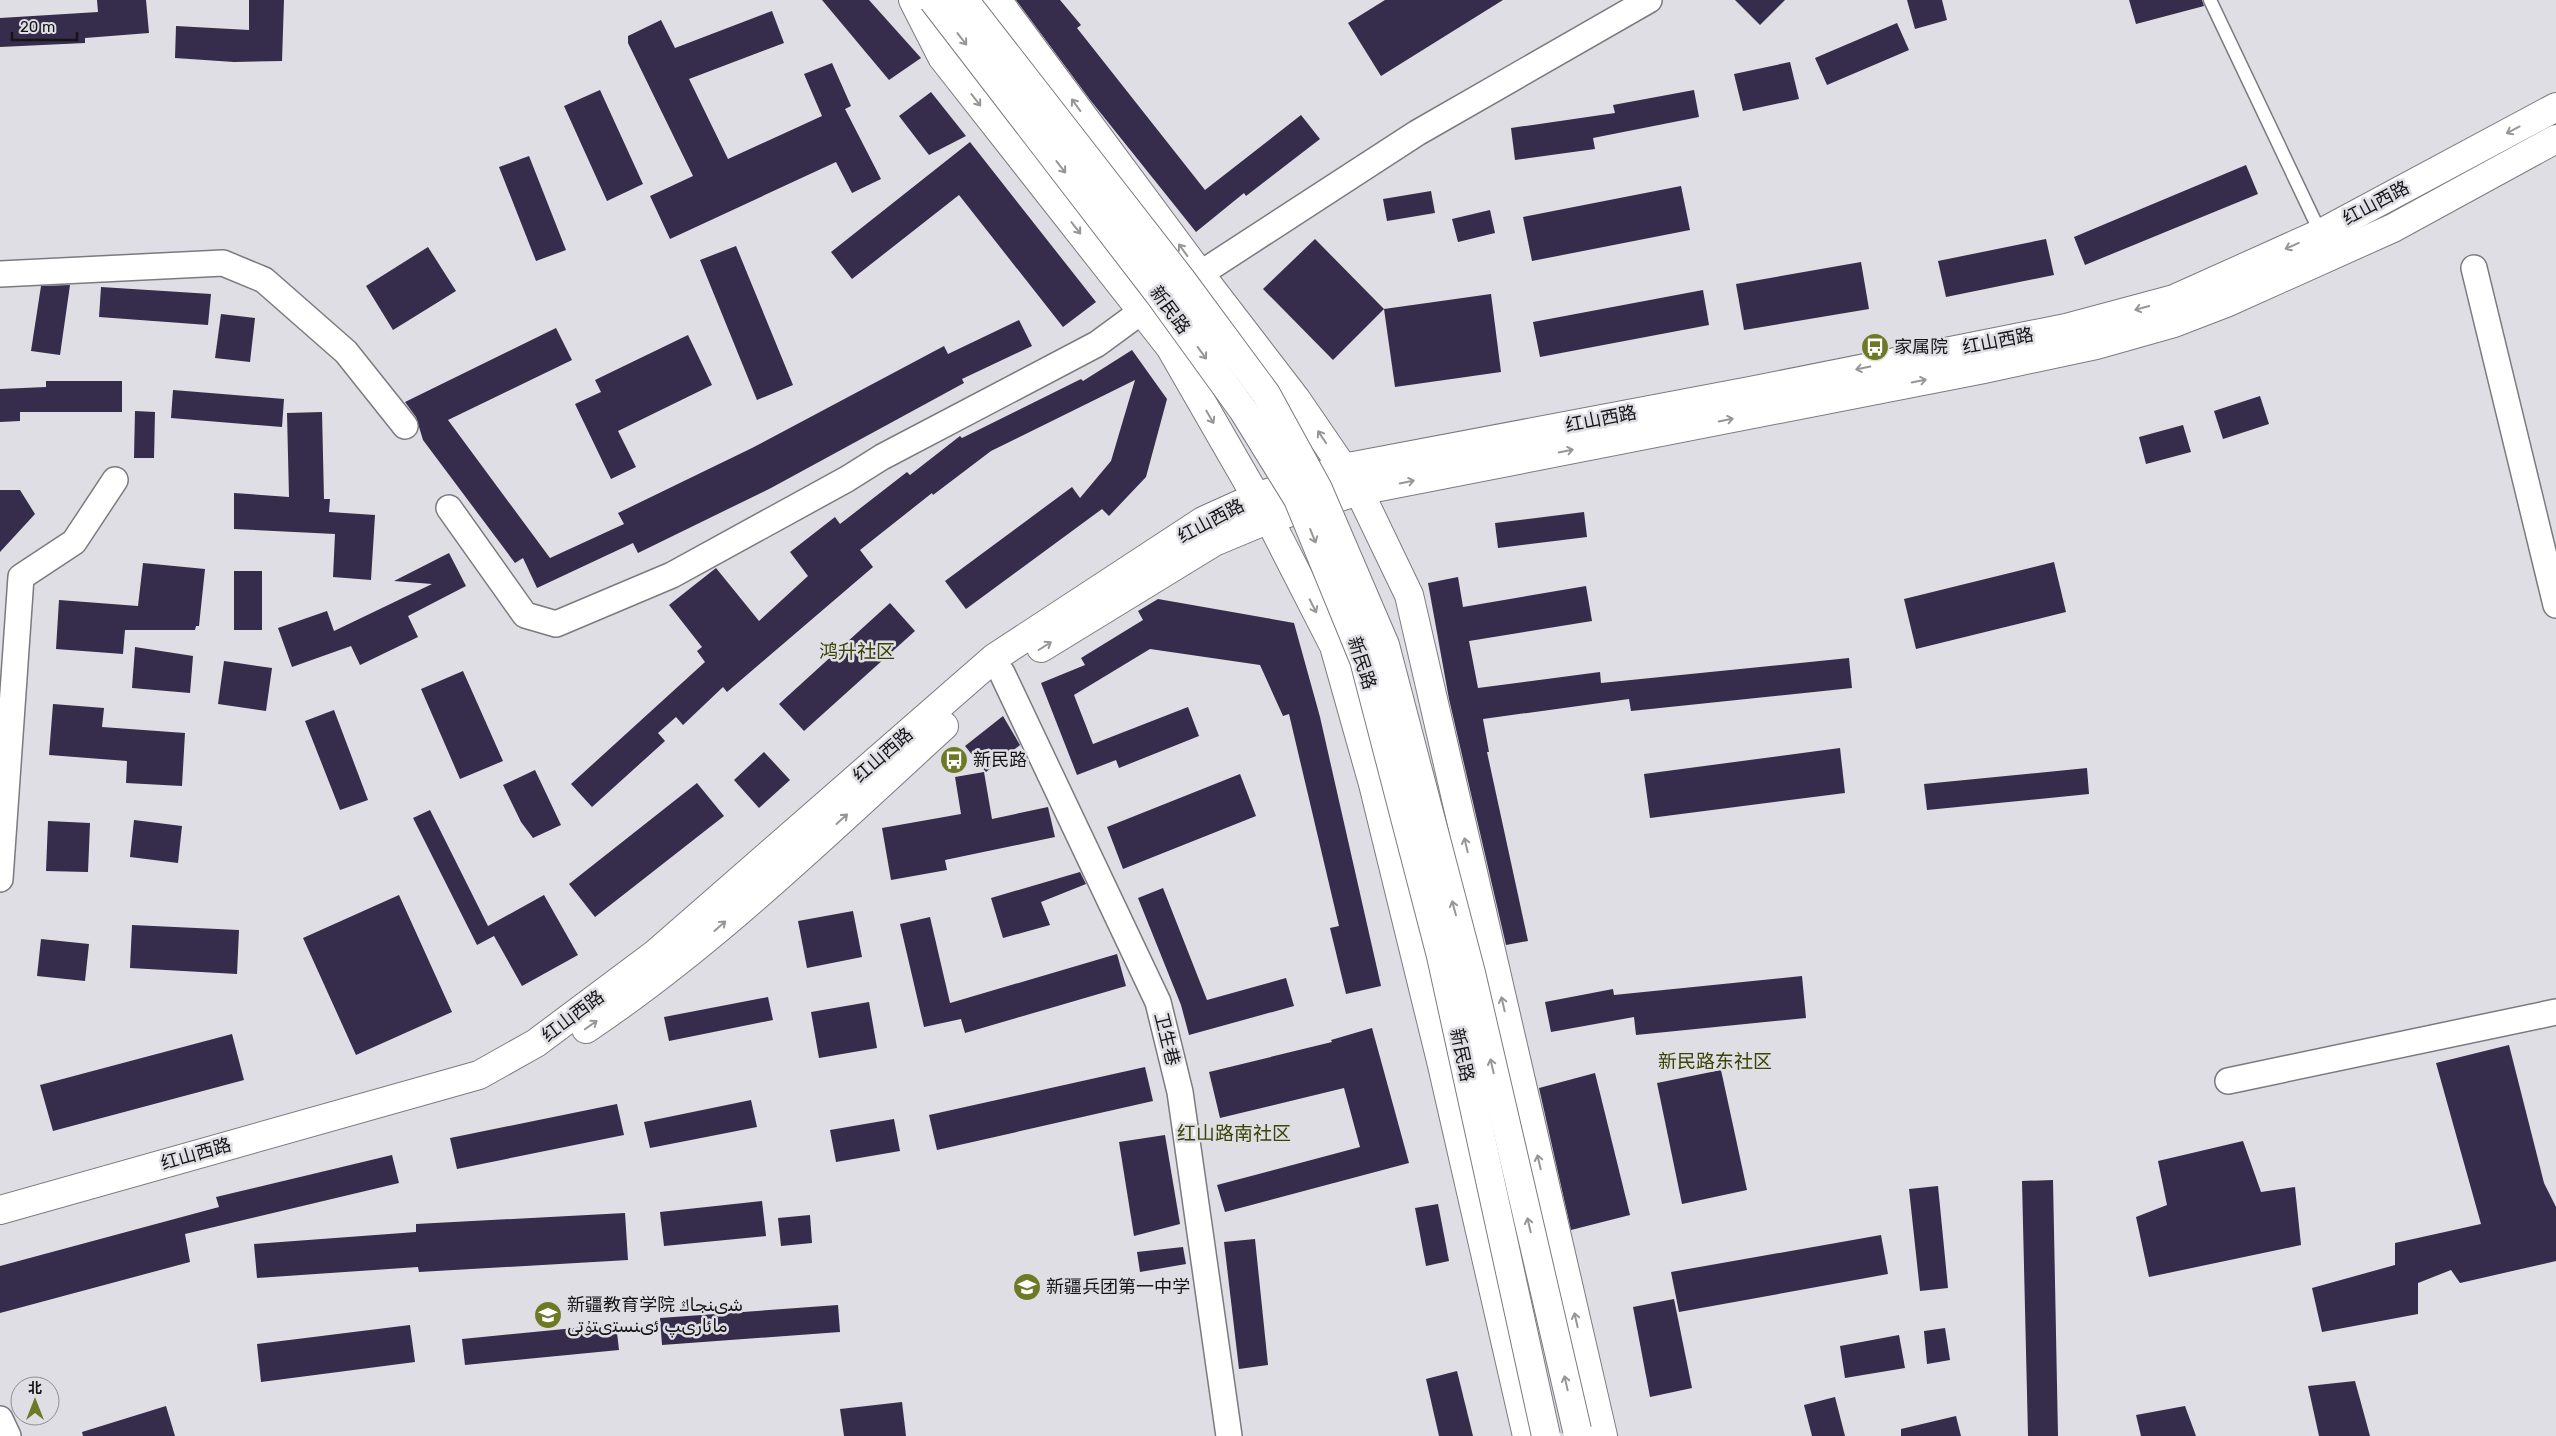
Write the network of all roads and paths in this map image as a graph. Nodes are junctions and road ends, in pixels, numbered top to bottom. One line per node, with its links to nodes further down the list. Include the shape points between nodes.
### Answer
1 (913, 0): 13 (main road, one-way to 13, via 942,57)
2 (932, 0): 32 (main road, 新民路, one-way to 32, bridge, via 1159,294 1243,410 1298,499 1364,660 1441,956)
3 (964, 0): 28 (main road, 新民路, one-way to 3, bridge, via 1385,645 1318,489 1266,394)
4 (997, 0): 12 (main road, one-way to 4)
5 (1649, 0): 12 (street, via 1417,133)
6 (2210, 0): 9 (lane)
7 (2556, 107): 9 (main road, 红山西路, one-way to 9)
8 (2556, 139): 9 (main road, 红山西路, via 2393,228)
9 (2326, 245): 15 (main road, 红山西路, one-way to 15, via 2174,300 2066,328); 17 (main road, 红山西路, one-way to 9, via 2096,345 2226,304)
10 (2474, 268): 20 (street)
11 (0, 274): 14 (street, via 224,263 264,280 346,352)
12 (1200, 274): 15 (main road, one-way to 12, via 1296,399)
13 (1142, 311): 18 (street, via 1097,344 882,457 672,575 556,624 525,615); 19 (main road, one-way to 19, via 1170,347)
14 (405, 426)
15 (1343, 468): 17 (main road); 19 (main road, 红山西路)
16 (115, 480): 22 (street, via 74,542 21,577)
17 (1359, 492): 19 (main road, 红山西路); 28 (main road, one-way to 17, via 1408,595)
18 (449, 508)
19 (1263, 508): 21 (main road, 红山西路, one-way to 19, via 1214,542); 25 (main road, 红山西路, via 1203,521 994,658 655,954 536,1043 479,1074); 31 (main road, one-way to 31, via 1334,646 1373,784 1441,1061)
20 (2556, 605)
21 (1002, 673): 26 (main road, 红山西路, one-way to 21, via 485,1084 538,1059 670,968 816,843); 30 (street, 卫生巷, via 1158,1002 1180,1092)
22 (0, 879)
23 (2556, 1012): 24 (street)
24 (2228, 1081)
25 (0, 1210)
26 (0, 1223)
27 (0, 1419): 29 (street)
28 (1586, 1434)
29 (8, 1436)
30 (1230, 1436)
31 (1527, 1436)
32 (1546, 1436)

